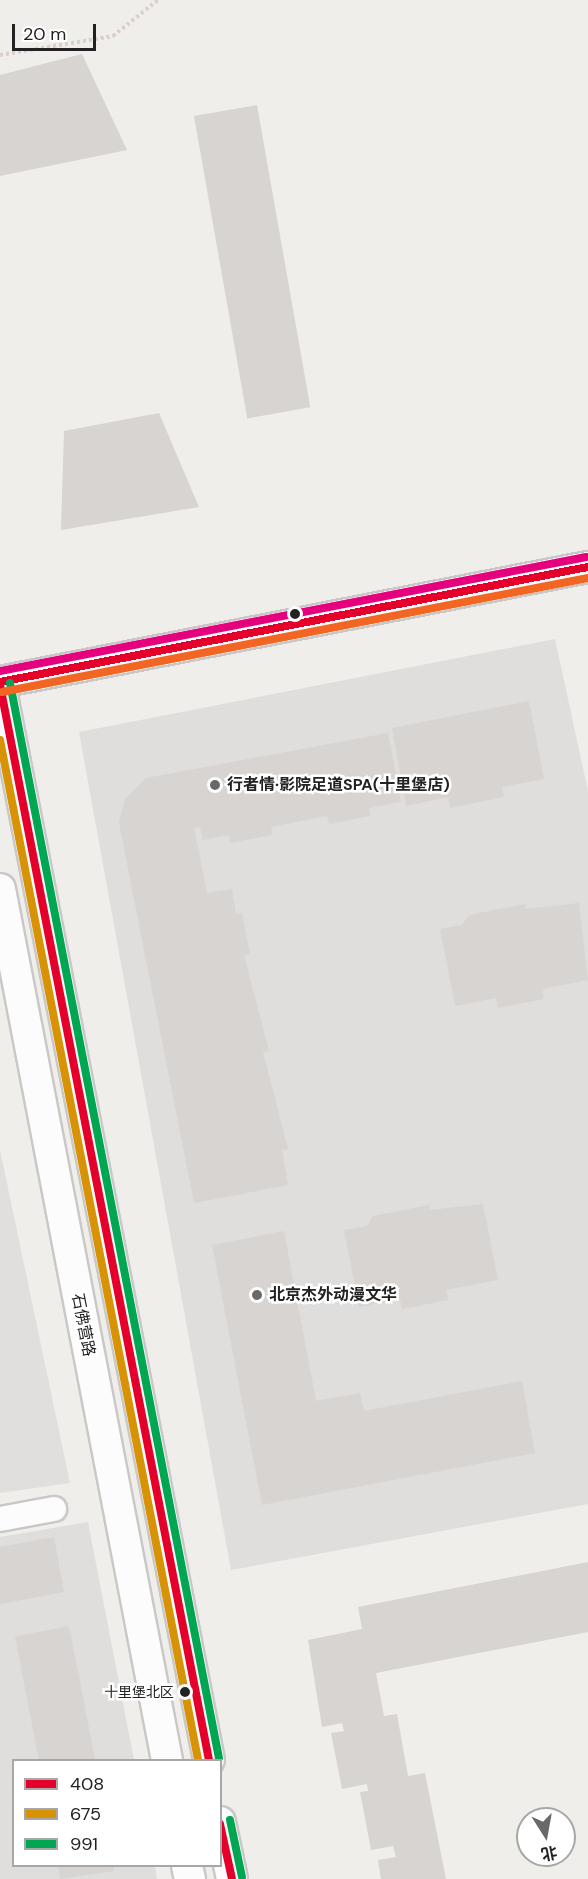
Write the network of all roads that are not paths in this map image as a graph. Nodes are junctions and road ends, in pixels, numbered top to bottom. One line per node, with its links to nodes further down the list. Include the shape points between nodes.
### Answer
1 (588, 567): 2 (street)
2 (0, 684): 7 (street)
3 (0, 889): 6 (street, 石佛营路)
4 (54, 1509): 5 (street)
5 (0, 1519)
6 (167, 1759)
7 (209, 1759)
8 (222, 1832): 9 (street)
9 (232, 1879)

